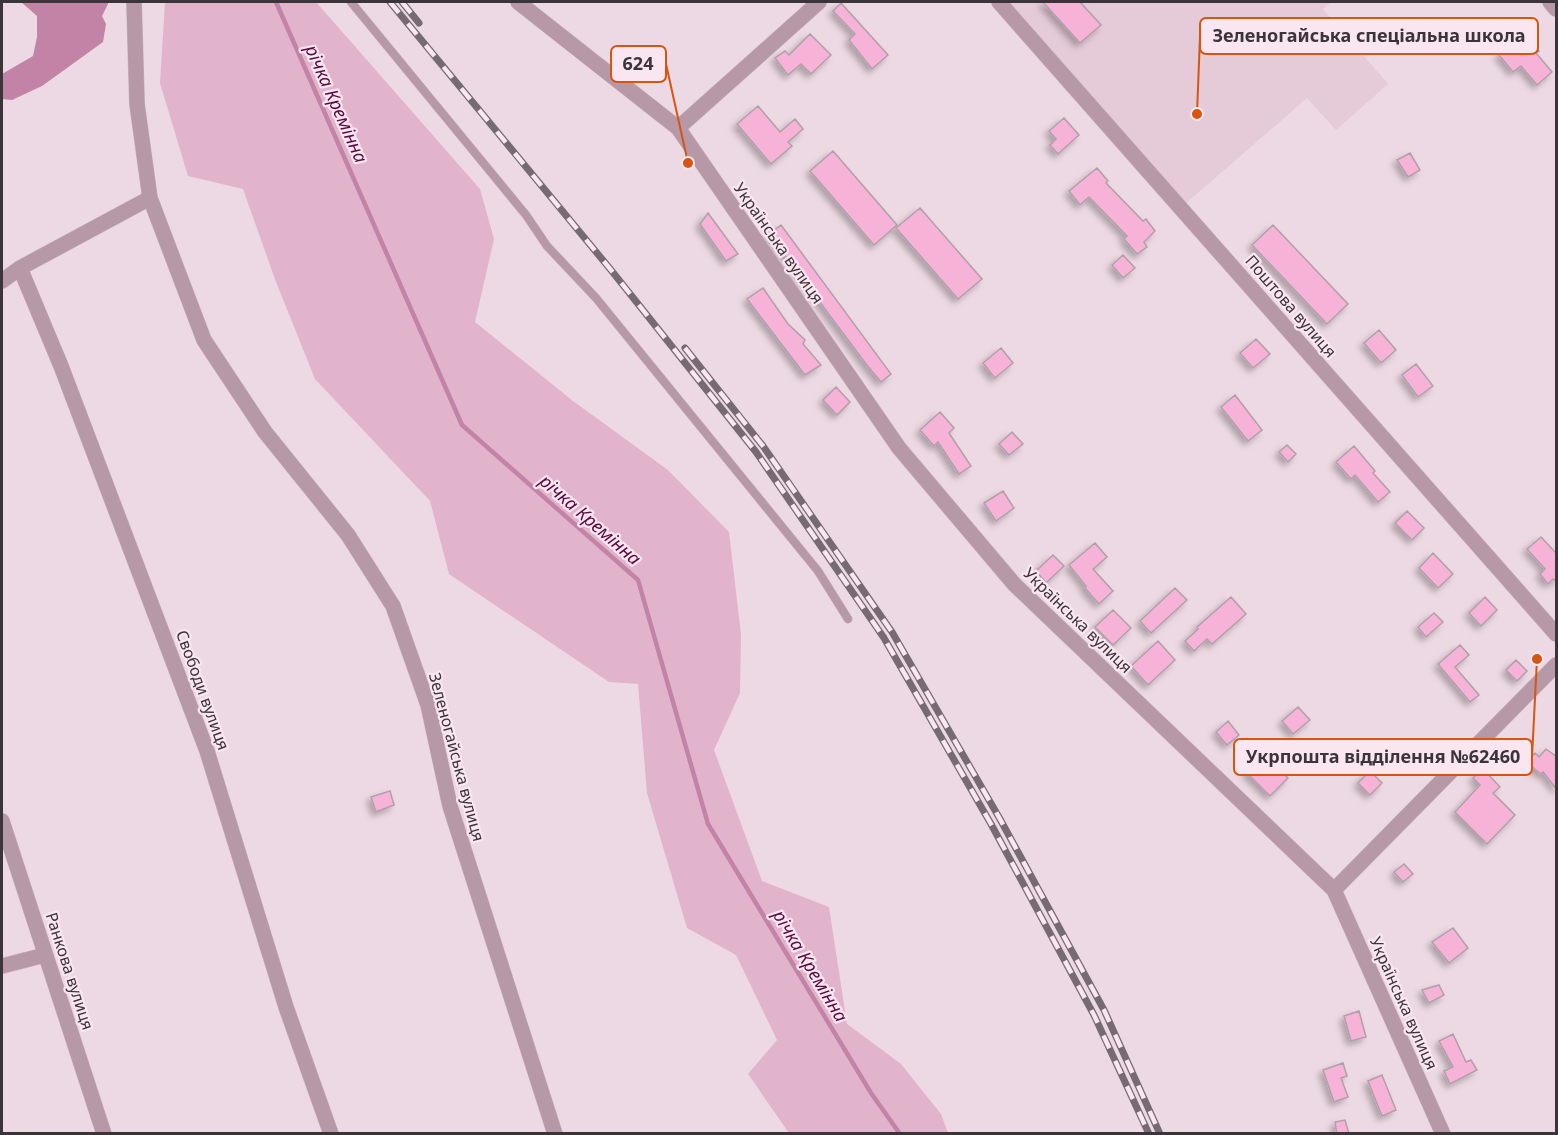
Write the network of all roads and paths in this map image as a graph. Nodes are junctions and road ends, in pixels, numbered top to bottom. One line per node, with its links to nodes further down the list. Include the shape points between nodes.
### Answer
1 (134, 2): 9 (street, Зеленогайська вулиця, via 138,105)
2 (351, 2): 12 (lane, via 526,215 547,246 596,298 818,571)
3 (518, 2): 8 (street, Українська вулиця)
4 (819, 2): 8 (street)
5 (999, 2): 13 (street, Поштова вулиця)
6 (1550, 2): 7 (street)
7 (1557, 9)
8 (678, 128): 16 (street, Українська вулиця, via 899,448 1014,584)
9 (150, 198): 10 (street); 21 (street, Зеленогайська вулиця, via 204,340 265,432 348,535 393,606 428,705 450,806)
10 (20, 267): 11 (street); 20 (street, Свободи вулиця, via 207,752 286,1007)
11 (2, 281)
12 (848, 618)
13 (1557, 634)
14 (1557, 665): 16 (street)
15 (2, 821): 17 (street, Ранкова вулиця)
16 (1334, 890): 22 (street, Українська вулиця)
17 (45, 955): 18 (street); 19 (street, Ранкова вулиця)
18 (2, 966)
19 (104, 1134)
20 (331, 1134)
21 (555, 1134)
22 (1443, 1134)

